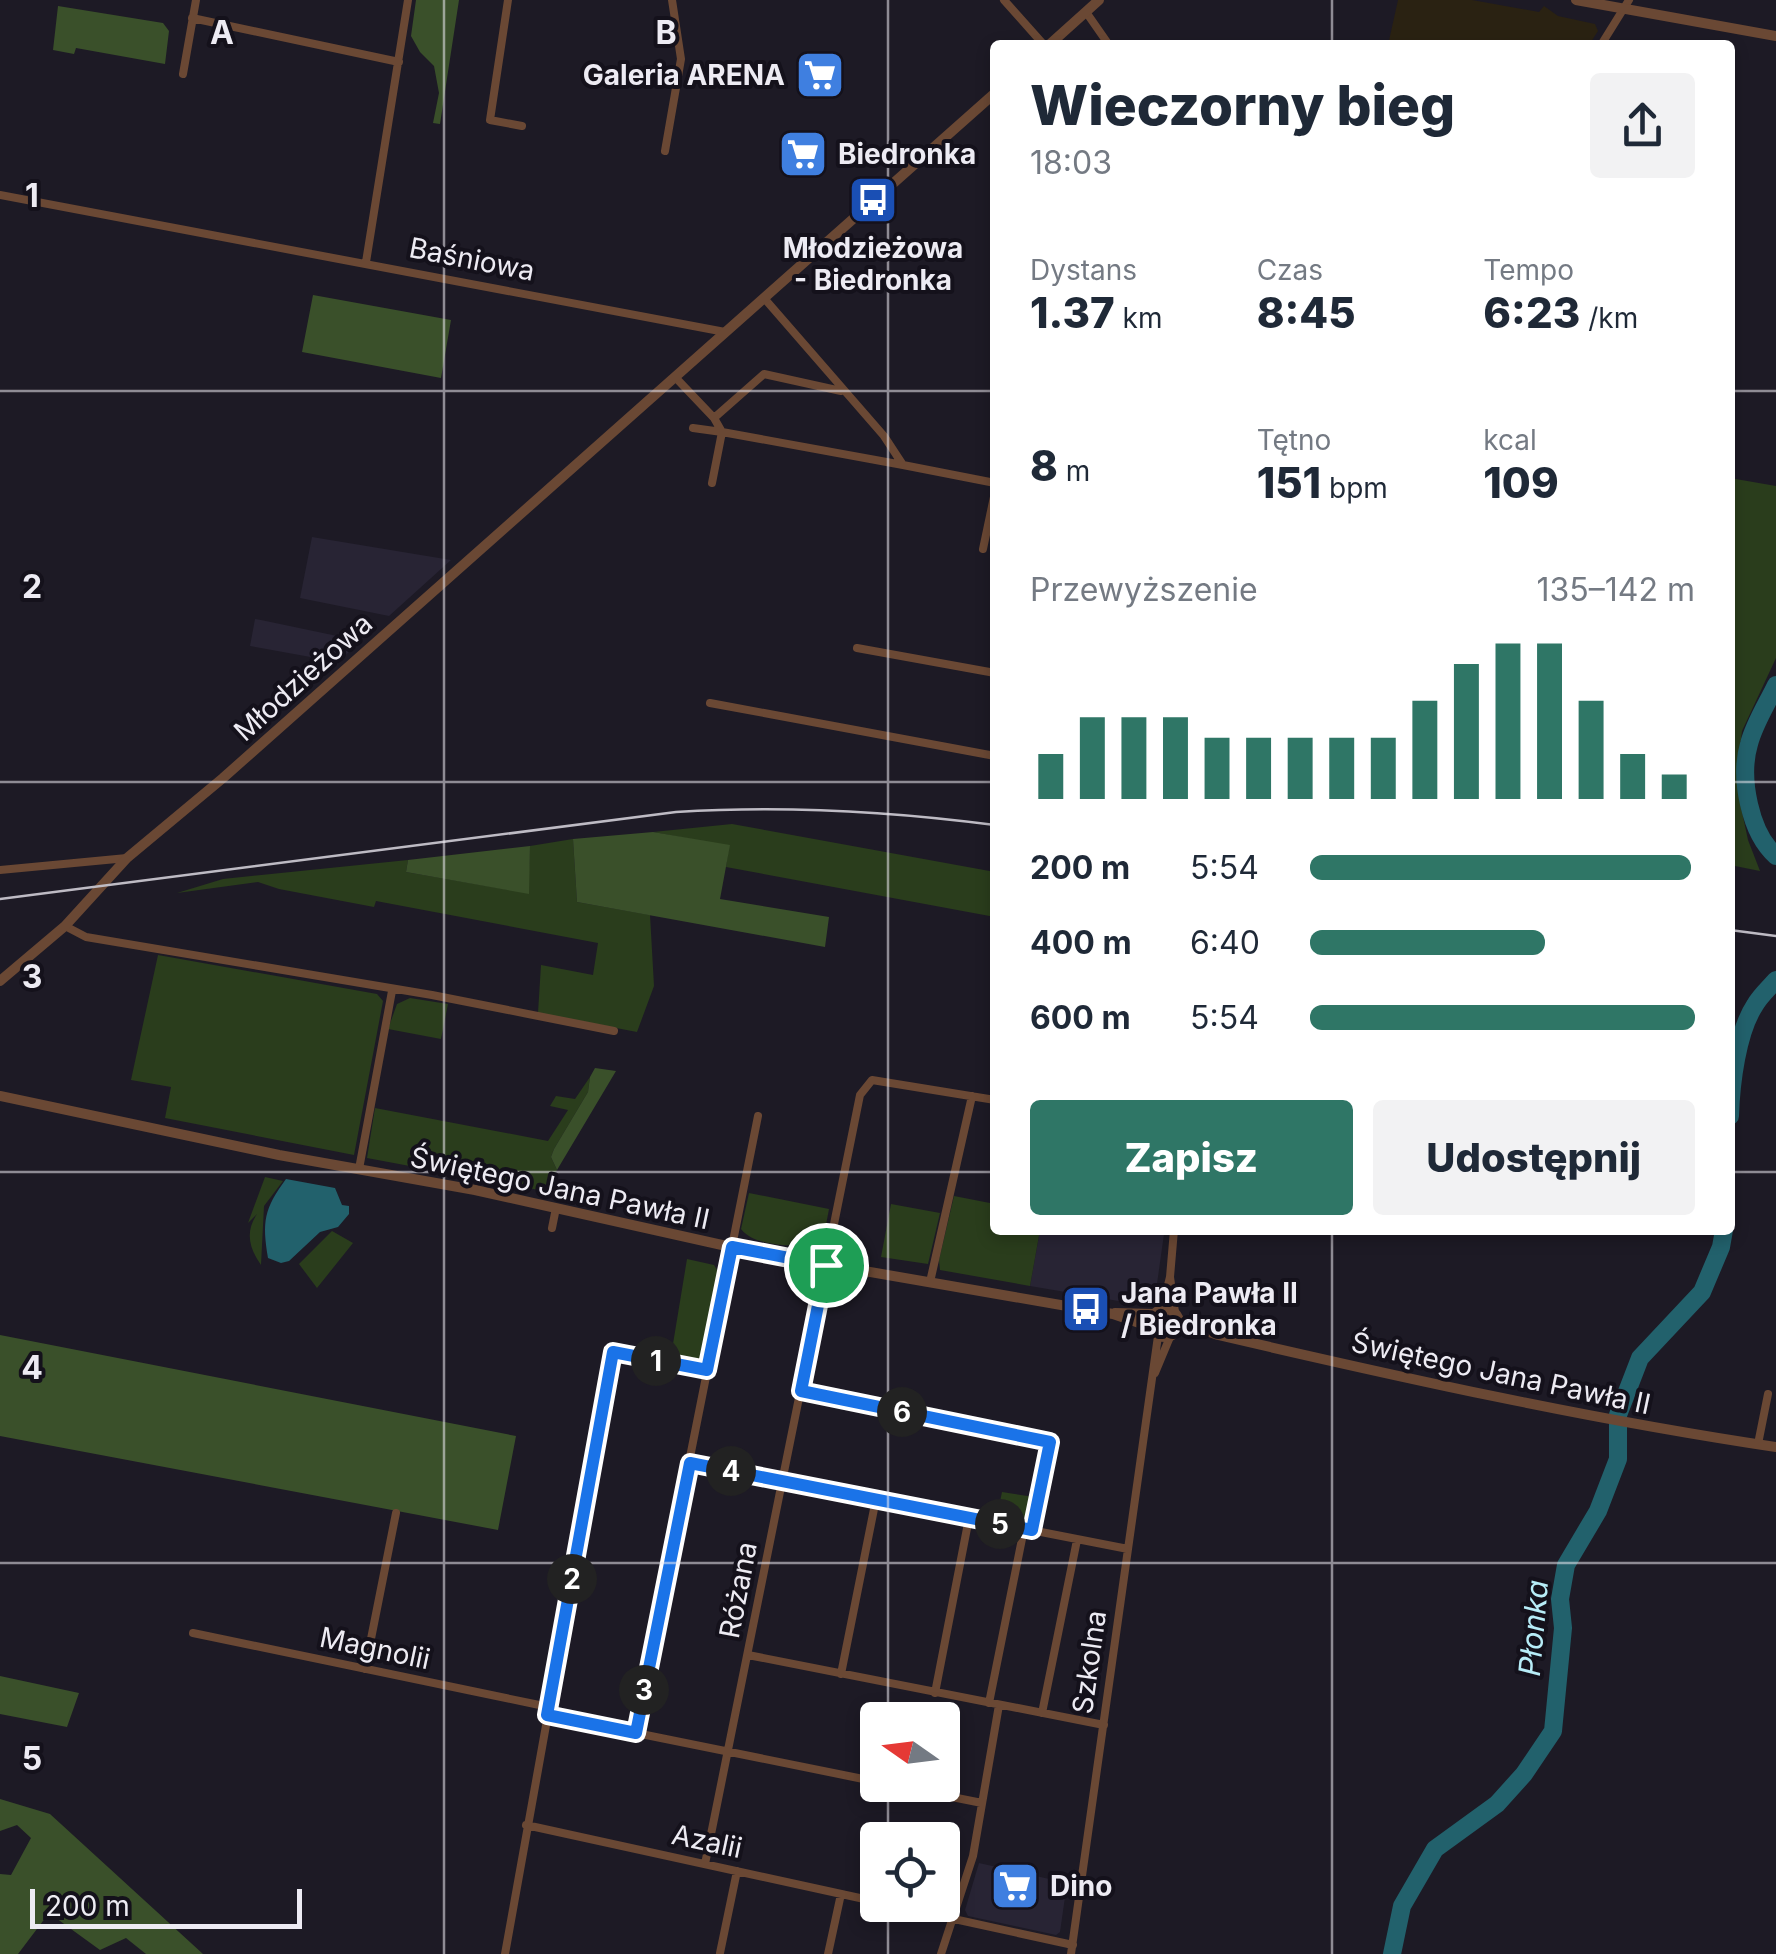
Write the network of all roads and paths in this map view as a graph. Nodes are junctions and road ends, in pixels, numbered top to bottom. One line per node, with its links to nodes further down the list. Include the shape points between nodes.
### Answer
1 (196, 0): 10 (street)
2 (408, 0): 16 (street)
3 (508, 0): 19 (street, via 490,120)
4 (672, 0): 20 (street, via 681,59)
5 (1004, 0): 12 (street)
6 (1099, 0): 9 (street)
7 (1576, 0): 8 (street)
8 (1627, 4): 11 (street); 15 (street)
9 (1086, 12): 13 (street); 14 (street)
10 (192, 18): 16 (street); 17 (street)
11 (1776, 36)
12 (1041, 40)
13 (1052, 40)
14 (1106, 40)
15 (1604, 40)
16 (399, 62): 22 (street)
17 (183, 74)
18 (990, 97): 23 (street, Młodzieżowa)
19 (522, 126)
20 (664, 151)
21 (0, 195): 22 (street, Baśniowa)
22 (366, 262): 24 (street, Baśniowa)
23 (764, 298): 24 (street, Młodzieżowa); 26 (street)
24 (726, 332): 25 (street, Młodzieżowa)
25 (676, 376): 27 (street); 39 (street, Młodzieżowa)
26 (843, 392): 27 (street, via 764,374); 30 (street)
27 (714, 418): 29 (street)
28 (693, 428): 29 (street)
29 (722, 432): 30 (street); 31 (street)
30 (903, 465): 32 (street)
31 (712, 483)
32 (990, 483)
33 (990, 518): 34 (street)
34 (984, 549)
35 (856, 648): 36 (street)
36 (990, 671)
37 (710, 704): 38 (street)
38 (990, 755)
39 (127, 858): 40 (street); 41 (street, Młodzieżowa)
40 (0, 870)
41 (65, 926): 42 (street, Młodzieżowa); 43 (street, via 86,937)
42 (0, 980)
43 (392, 991): 44 (street); 49 (street)
44 (614, 1031)
45 (0, 1096): 49 (street, Świętego Jana Pawła II)
46 (972, 1096): 47 (street); 54 (street, Różana, via 872,1080 860,1095); 56 (street)
47 (990, 1099)
48 (758, 1116): 53 (street)
49 (360, 1169): 50 (street, Świętego Jana Pawła II)
50 (556, 1208): 51 (street); 53 (street, Świętego Jana Pawła II)
51 (552, 1228)
52 (1174, 1235): 55 (street, Szkolna)
53 (732, 1247): 54 (street, Świętego Jana Pawła II); 60 (street)
54 (826, 1265): 56 (street, Świętego Jana Pawła II); 61 (street, Różana)
55 (1170, 1277): 57 (street, Szkolna); 59 (street, Szkolna)
56 (930, 1282): 58 (street, Świętego Jana Pawła II)
57 (1158, 1312): 58 (street, Świętego Jana Pawła II); 59 (street); 59 (street, Świętego Jana Pawła II)
58 (1113, 1314): 59 (street, Świętego Jana Pawła II)
59 (1168, 1328): 63 (street, Świętego Jana Pawła II, via 1580,1415); 72 (street, Szkolna, via 1154,1377)
60 (707, 1370): 65 (street); 80 (street, via 613,1352)
61 (801, 1391): 66 (street, Różana); 70 (street, via 1050,1442)
62 (1768, 1394): 63 (street)
63 (1758, 1444): 64 (street, Świętego Jana Pawła II)
64 (1776, 1447)
65 (690, 1463): 66 (street); 83 (street)
66 (783, 1481): 67 (street); 74 (street, Różana)
67 (876, 1500): 69 (street); 76 (street)
68 (396, 1513): 75 (street)
69 (970, 1518): 70 (street); 77 (street)
70 (1028, 1529): 71 (street); 78 (street)
71 (1077, 1540): 72 (street); 81 (street)
72 (1128, 1549): 82 (street, Szkolna)
73 (192, 1633): 75 (street, Magnolii)
74 (748, 1655): 76 (street); 84 (street, Różana)
75 (365, 1669): 80 (street, Magnolii)
76 (842, 1674): 77 (street)
77 (935, 1693): 78 (street)
78 (989, 1703): 79 (street)
79 (1000, 1705): 81 (street); 87 (street)
80 (548, 1711): 83 (street, Magnolii); 88 (street)
81 (1042, 1713): 82 (street)
82 (1104, 1725): 96 (street, Szkolna)
83 (636, 1733): 84 (street, Magnolii)
84 (728, 1752): 85 (street, Magnolii); 89 (street, Różana)
85 (860, 1778)
86 (960, 1799): 87 (street)
87 (982, 1803): 93 (street)
88 (526, 1825): 89 (street, Azalii); 98 (street)
89 (705, 1864): 90 (street, Azalii)
90 (737, 1871): 91 (street, Azalii); 97 (street)
91 (841, 1894): 92 (street, Azalii); 99 (street)
92 (860, 1898)
93 (960, 1900)
94 (953, 1922): 100 (street)
95 (960, 1922): 96 (street)
96 (1072, 1950)
97 (720, 1953)
98 (505, 1954)
99 (828, 1954)
100 (942, 1954)

